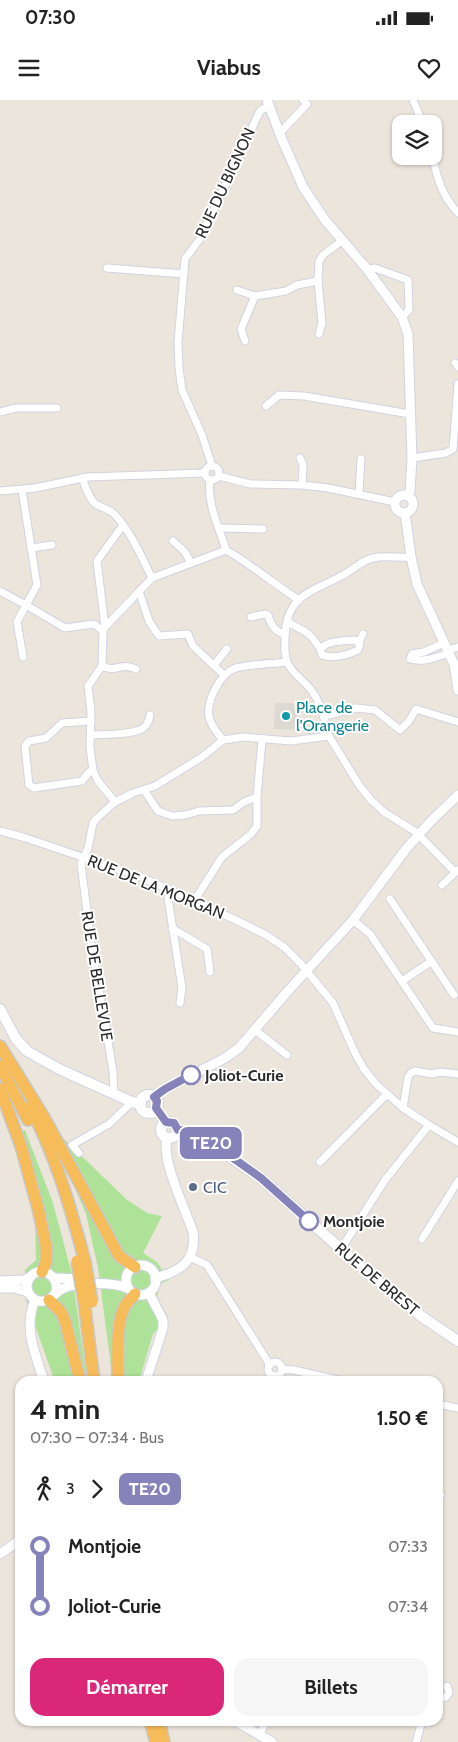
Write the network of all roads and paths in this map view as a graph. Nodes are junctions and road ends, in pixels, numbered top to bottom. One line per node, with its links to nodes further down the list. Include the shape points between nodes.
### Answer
1 (303, 100): 5 (street, via 307,104)
2 (413, 100): 4 (street)
3 (268, 103): 5 (street); 11 (street, RUE DU BIGNON, via 260,111 200,239 185,259)
4 (419, 115)
5 (279, 134): 8 (street, via 303,187)
6 (434, 165): 7 (street, via 447,200)
7 (456, 209)
8 (343, 240): 10 (street); 12 (street, via 323,255 319,262)
9 (107, 268): 11 (street)
10 (367, 269): 15 (street); 15 (street, via 375,268 408,280 409,310)
11 (184, 274): 27 (street, RUE DU BIGNON, via 178,342 182,390)
12 (318, 281): 14 (street); 16 (street, via 322,323)
13 (237, 290): 14 (street)
14 (255, 296): 17 (street, via 241,330)
15 (402, 317): 22 (street, via 408,334)
16 (318, 334)
17 (245, 341)
18 (458, 384): 23 (street)
19 (266, 406): 22 (street, via 280,395 304,396)
20 (57, 408): 21 (street, via 16,408)
21 (0, 412)
22 (410, 414): 26 (street)
23 (455, 449): 26 (street, via 446,454)
24 (300, 458): 32 (street)
25 (361, 458): 35 (street)
26 (412, 458): 36 (street)
27 (212, 466): 28 (street); 29 (street, via 218,469)
28 (205, 473): 30 (street); 31 (street)
29 (219, 476): 31 (street); 32 (street, via 250,484)
30 (82, 478): 33 (street); 39 (street, via 91,499 113,512)
31 (210, 480): 40 (street, via 211,507)
32 (302, 485): 35 (street)
33 (22, 490): 34 (street); 44 (street)
34 (0, 491)
35 (359, 493): 37 (street)
36 (408, 496): 37 (street, via 400,496); 38 (street, via 413,505)
37 (395, 502): 38 (street, via 398,510)
38 (405, 513): 46 (street)
39 (123, 525): 48 (street); 55 (street, via 97,561)
40 (219, 528): 41 (street); 45 (street)
41 (263, 529)
42 (173, 541): 47 (street)
43 (52, 545): 44 (street)
44 (31, 548): 52 (street, via 37,585)
45 (226, 550): 47 (street); 51 (street)
46 (410, 556): 51 (street, via 364,560); 62 (street, via 417,584)
47 (191, 563): 48 (street)
48 (152, 578): 50 (street)
49 (0, 591): 52 (street)
50 (139, 591): 55 (street); 65 (street, via 149,621 159,636 188,634 193,646)
51 (299, 600): 54 (street, via 292,607)
52 (26, 605): 55 (street, via 65,628 94,624); 63 (street, via 17,622)
53 (251, 617): 56 (street, via 268,615 280,634)
54 (288, 622): 56 (street); 61 (street, via 305,630)
55 (104, 629): 66 (street)
56 (285, 634): 64 (street)
57 (363, 634): 58 (street)
58 (359, 642): 61 (street, via 341,641 325,644); 61 (street, via 358,650 336,656 322,655)
59 (458, 647): 62 (street)
60 (227, 649): 65 (street)
61 (320, 649)
62 (447, 649): 69 (street, via 454,664)
63 (23, 656)
64 (287, 662): 68 (street, via 236,668); 71 (street, via 311,689)
65 (214, 665): 68 (street)
66 (102, 666): 67 (street); 72 (street, via 88,686)
67 (136, 669)
68 (224, 674): 76 (street, via 210,701 208,714)
69 (458, 690)
70 (150, 715): 74 (street, via 142,729)
71 (325, 716): 73 (street, via 356,708 375,710 400,730 416,709); 75 (street)
72 (91, 721): 74 (street); 78 (street, via 62,723 46,738 29,741 25,746 29,785 34,788 82,781)
73 (458, 722)
74 (91, 735): 78 (street)
75 (330, 736): 77 (street, via 291,741); 84 (street, via 359,785 372,800)
76 (222, 740): 77 (street, via 243,737); 79 (street, RUE DE BELLEVUE, via 179,772)
77 (262, 740): 81 (street)
78 (93, 771): 82 (street)
79 (144, 790): 81 (street, via 158,811 172,816 232,810); 82 (street, RUE DE BELLEVUE)
80 (458, 794): 84 (street)
81 (257, 797): 90 (street, via 257,826 222,857)
82 (115, 802): 85 (street, RUE DE BELLEVUE, via 93,823)
83 (0, 831): 85 (street, RUE DE LA MORGAN)
84 (418, 835): 86 (street); 91 (street)
85 (83, 857): 88 (street, RUE DE LA MORGAN); 108 (street, RUE DE BELLEVUE, via 84,887)
86 (457, 871): 87 (street)
87 (442, 885)
88 (170, 890): 90 (street, RUE DE LA MORGAN); 92 (street)
89 (390, 899): 93 (street)
90 (194, 901): 94 (street, RUE DE LA MORGAN, via 266,935 284,947)
91 (353, 920): 94 (street); 96 (street, via 370,934)
92 (172, 928): 95 (street, via 207,949); 98 (street, via 182,988)
93 (432, 961): 96 (street); 97 (street)
94 (303, 967): 100 (street); 109 (street, RUE DE LA MORGAN, via 332,1003 364,1068)
95 (210, 972)
96 (402, 981): 101 (street, via 433,1028)
97 (454, 995)
98 (180, 1003)
99 (0, 1009): 108 (main road, via 16,1039 27,1051)
100 (255, 1030): 104 (street); 111 (street, via 231,1054)
101 (458, 1032)
102 (0, 1046): 128 (highway, via 45,1119 119,1256)
103 (0, 1052): 127 (highway, via 49,1148 68,1199)
104 (287, 1055)
105 (0, 1066): 127 (highway, via 25,1112 52,1175)
106 (458, 1074): 113 (street, via 411,1073)
107 (0, 1089): 115 (highway)
108 (114, 1094): 112 (main road)
109 (387, 1094): 113 (street, RUE DE LA MORGAN); 122 (street)
110 (0, 1097): 115 (street)
111 (154, 1097): 112 (main road, via 146,1096); 114 (main road, via 157,1101)
112 (136, 1103): 114 (main road, via 144,1111); 121 (street, via 109,1124 72,1145)
113 (403, 1108): 117 (street, RUE DE LA MORGAN)
114 (155, 1110): 116 (main road)
115 (11, 1118): 129 (highway, via 30,1178 46,1246)
116 (164, 1124): 118 (main road, via 174,1123); 119 (main road, via 162,1133)
117 (429, 1125): 120 (street, RUE DE LA MORGAN); 125 (street, via 385,1180)
118 (178, 1130): 119 (main road); 125 (main road, RUE DE BREST, via 194,1133 261,1178)
119 (167, 1138): 126 (street, via 170,1169 193,1232)
120 (458, 1142)
121 (79, 1153)
122 (320, 1162)
123 (458, 1181): 124 (street)
124 (422, 1239)
125 (340, 1249): 140 (main road, RUE DE BREST, via 397,1297)
126 (190, 1257): 132 (street, via 175,1272); 141 (street, via 207,1265)
127 (81, 1262): 139 (highway, bridge)
128 (131, 1270): 131 (street, via 114,1278); 132 (street, via 148,1267); 135 (street, via 126,1278)
129 (42, 1272): 130 (street); 131 (street)
130 (30, 1277): 133 (street); 137 (street, via 27,1284)
131 (54, 1278): 138 (street)
132 (156, 1278): 136 (street)
133 (0, 1281)
134 (0, 1288): 137 (street, via 14,1288)
135 (131, 1291): 136 (street); 138 (street, via 114,1284 72,1285); 148 (highway, via 122,1314)
136 (149, 1293): 149 (street, via 161,1315 163,1328)
137 (31, 1296): 138 (street, via 39,1301); 144 (street, via 29,1330)
138 (52, 1296): 145 (highway, via 65,1320)
139 (88, 1301): 146 (highway); 147 (highway)
140 (458, 1341)
141 (270, 1365): 142 (street, via 277,1363); 143 (street)
142 (282, 1369): 143 (street, via 276,1376); 150 (street)
143 (272, 1375)
144 (43, 1376)
145 (79, 1376)
146 (94, 1376)
147 (99, 1376)
148 (118, 1376)
149 (148, 1376)
150 (320, 1376)
151 (443, 1405): 152 (street)
152 (458, 1408)
153 (15, 1543): 154 (street)
154 (0, 1554)
155 (447, 1686): 156 (street, via 450,1693)
156 (443, 1698)
157 (151, 1726): 163 (highway)
158 (160, 1726): 164 (highway)
159 (243, 1726): 162 (street)
160 (264, 1726): 162 (street)
161 (421, 1726): 166 (street)
162 (259, 1736): 165 (street)
163 (156, 1742)
164 (164, 1742)
165 (272, 1742)
166 (416, 1742)

